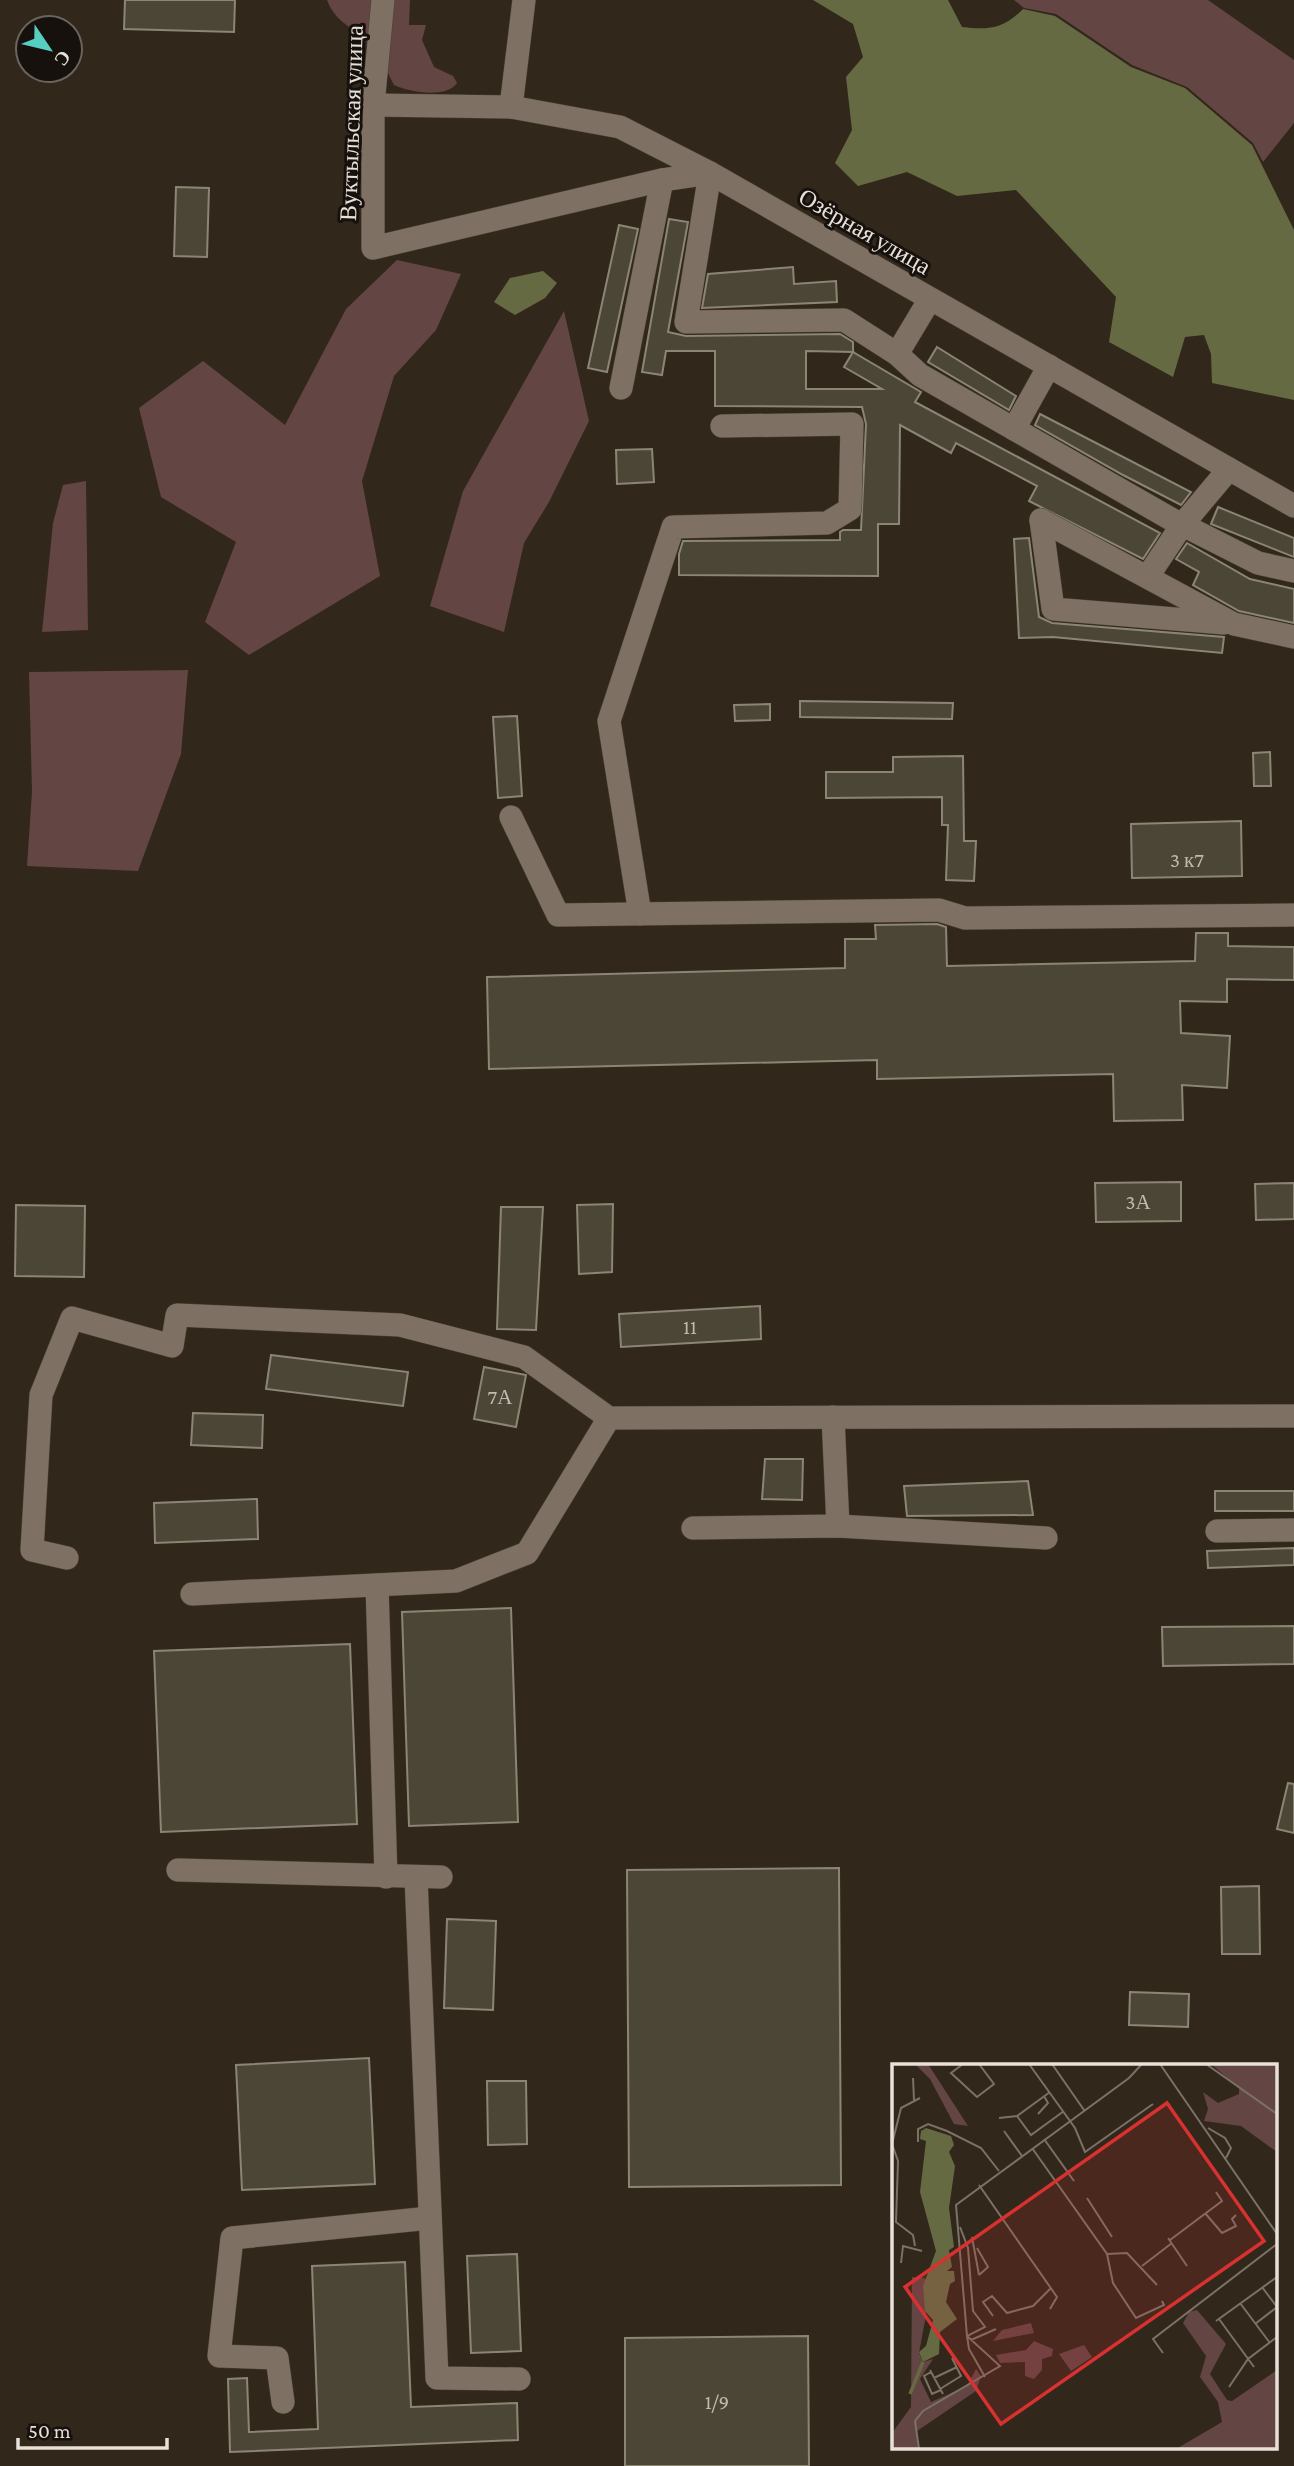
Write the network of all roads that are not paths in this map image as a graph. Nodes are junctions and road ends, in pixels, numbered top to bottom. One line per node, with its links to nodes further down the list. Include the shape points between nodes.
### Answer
1 (383, 0): 3 (street, Вуктыльская улица)
2 (524, 0): 4 (street)
3 (373, 105): 4 (street, Озёрная улица); 6 (street, Вуктыльская улица, via 373,248)
4 (511, 107): 5 (street, Озёрная улица, via 620,127)
5 (710, 173): 6 (street); 7 (street, Озёрная улица); 8 (street, via 686,322 844,320)
6 (662, 180): 10 (street)
7 (930, 299): 8 (street); 9 (street, Озёрная улица)
8 (897, 354): 12 (street, via 920,375)
9 (1049, 366): 12 (street); 13 (street, Озёрная улица)
10 (621, 388)
11 (722, 426): 21 (street, via 852,424 850,509 827,523 673,527 609,720)
12 (1014, 429): 15 (street)
13 (1229, 469): 14 (street, Озёрная улица); 15 (street)
14 (1294, 506)
15 (1182, 525): 16 (street, via 1258,563); 17 (street)
16 (1294, 571)
17 (1148, 576): 18 (street); 18 (street, via 1041,520 1053,609)
18 (1234, 624): 19 (street)
19 (1294, 636)
20 (511, 817): 21 (street, via 558,915)
21 (640, 914): 22 (street, via 939,910 965,918)
22 (1294, 915)
23 (1294, 1416): 24 (street)
24 (833, 1417): 25 (street); 26 (street)
25 (609, 1418): 31 (street, via 524,1357 400,1325 177,1315 172,1346 72,1318 41,1395 32,1550); 32 (street, via 527,1553 456,1581)
26 (838, 1526): 27 (street); 30 (street)
27 (693, 1528)
28 (1294, 1530): 29 (street)
29 (1217, 1531)
30 (1046, 1538)
31 (66, 1558)
32 (377, 1585): 33 (street); 35 (street)
33 (192, 1594)
34 (178, 1870): 35 (street)
35 (386, 1877): 36 (street)
36 (416, 1877): 37 (street); 38 (street)
37 (441, 1877)
38 (430, 2218): 39 (street, via 437,2378); 40 (street, via 232,2238 219,2356 277,2358)
39 (519, 2378)
40 (283, 2402)

